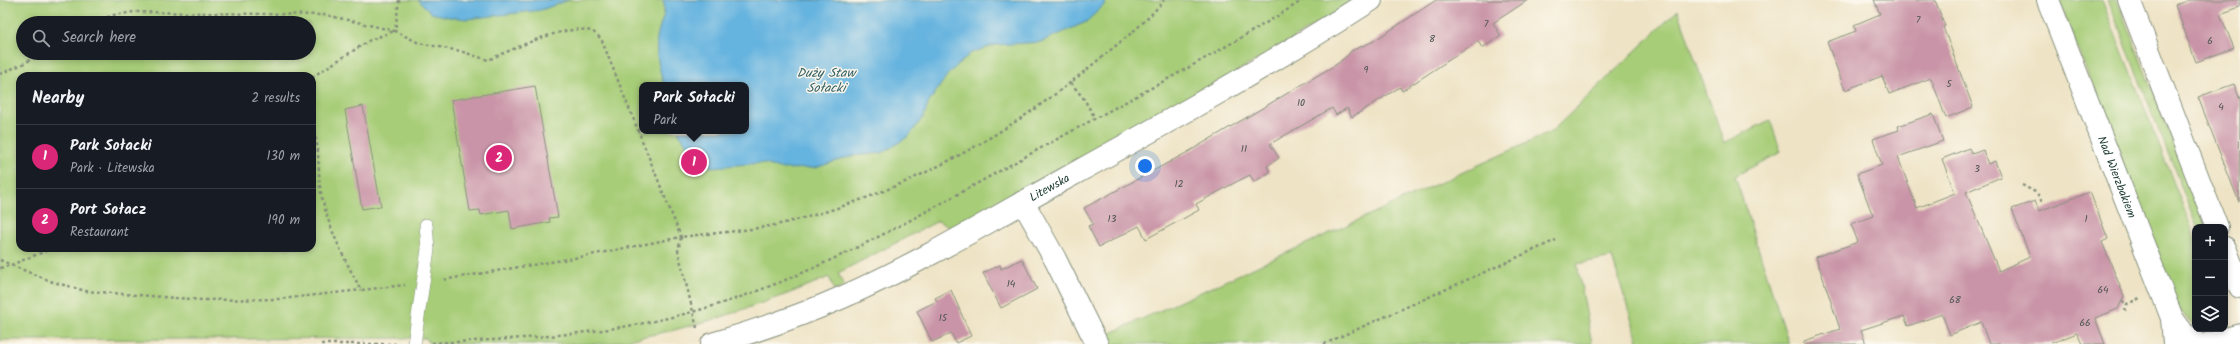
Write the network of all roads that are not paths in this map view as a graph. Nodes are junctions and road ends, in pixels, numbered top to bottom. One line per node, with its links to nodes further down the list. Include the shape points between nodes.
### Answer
1 (1371, 0): 4 (street, Litewska, via 1248,76)
2 (2048, 0): 9 (street, Nad Wierzbakiem)
3 (2129, 0): 5 (street)
4 (1023, 202): 11 (street, Litewska, via 842,297 761,329); 13 (street)
5 (2216, 224)
6 (426, 225): 12 (lane, via 428,249)
7 (2228, 256): 8 (street)
8 (2240, 287)
9 (2172, 318): 14 (street); 15 (street, Nad Wierzbakiem, via 2183,333)
10 (2240, 335): 16 (street)
11 (705, 338)
12 (414, 344)
13 (1097, 344)
14 (2174, 344)
15 (2199, 344)
16 (2207, 344)

